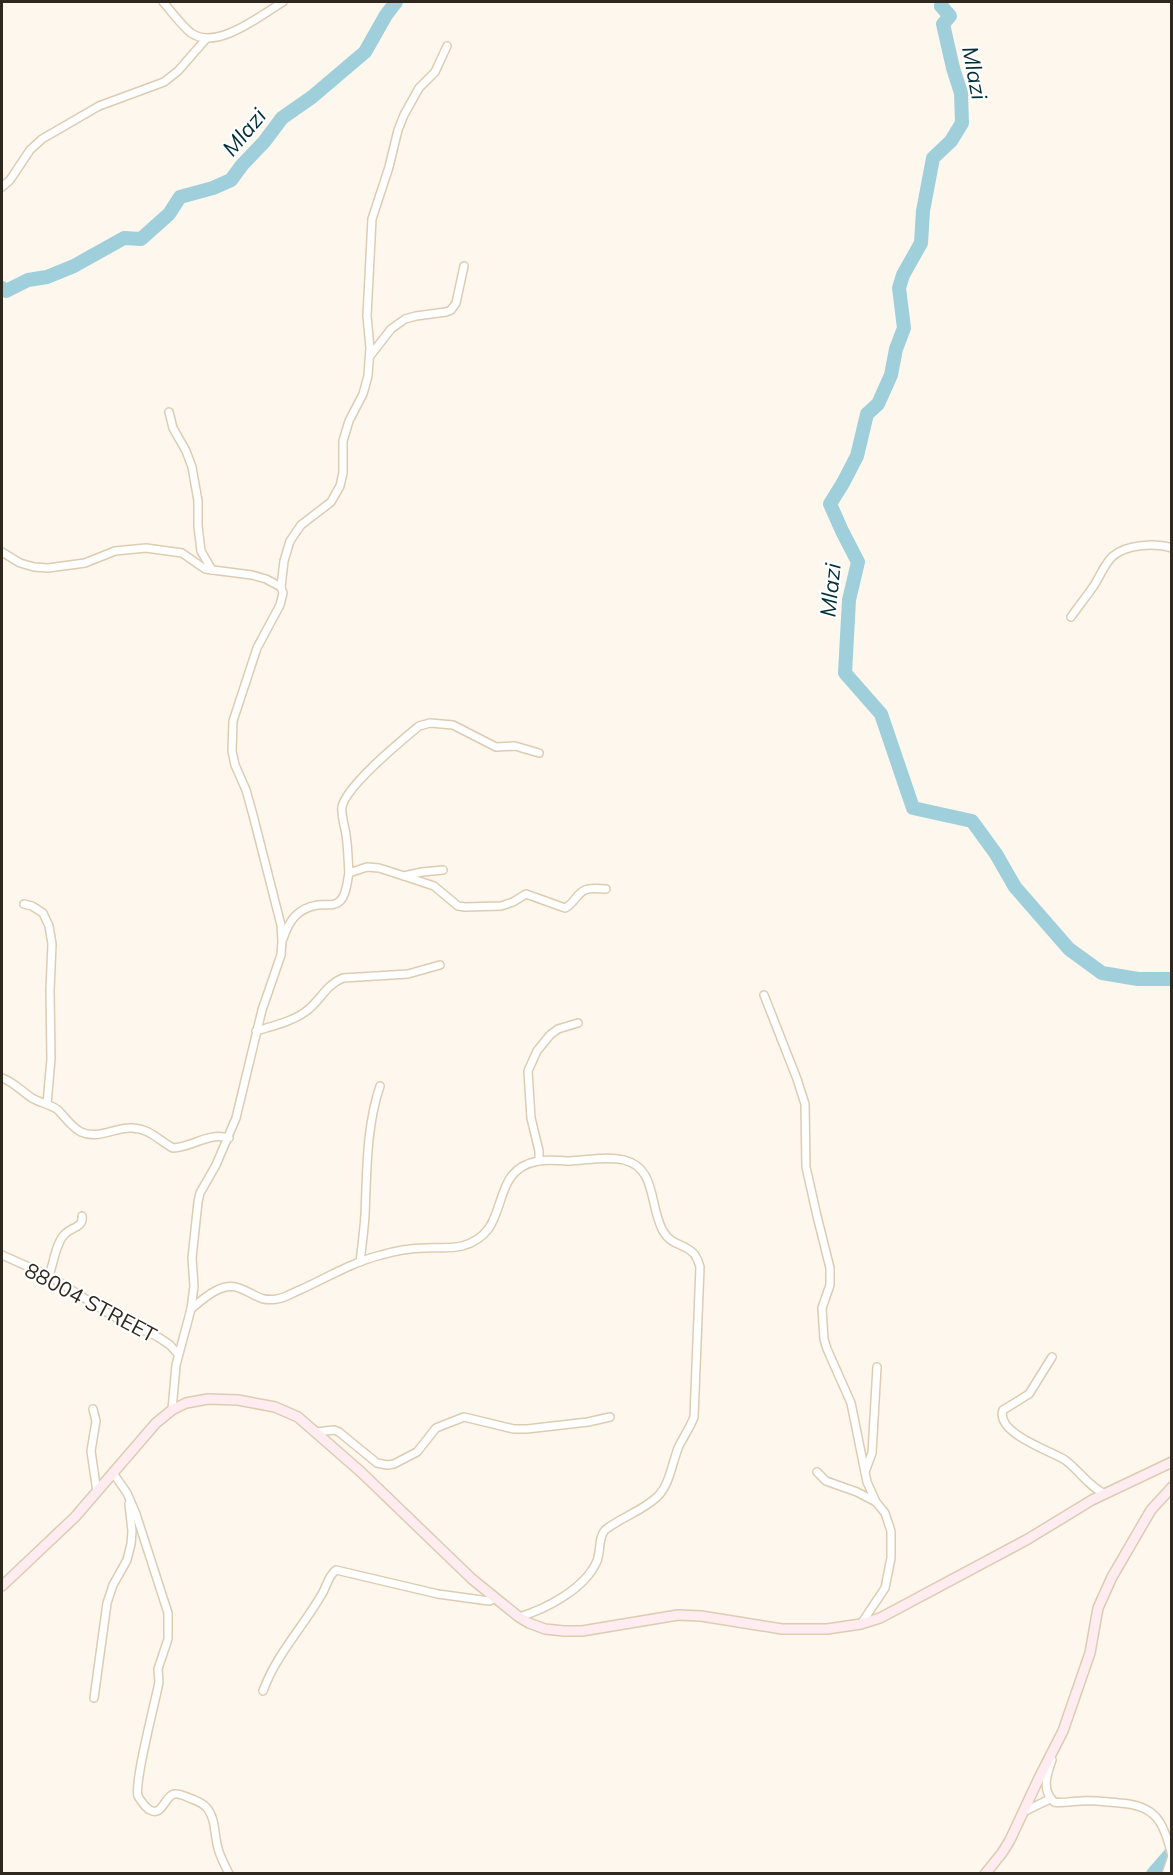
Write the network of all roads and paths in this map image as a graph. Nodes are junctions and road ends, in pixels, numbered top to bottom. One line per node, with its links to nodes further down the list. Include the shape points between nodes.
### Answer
1 (164, 2): 3 (street, via 192,33)
2 (283, 2): 3 (street, via 241,27)
3 (206, 39): 5 (street, via 164,82 99,106 42,140)
4 (447, 46): 7 (street, via 435,72 419,88 404,115 374,212 367,316)
5 (2, 187)
6 (464, 266): 7 (street, via 451,310 405,319 391,329)
7 (370, 356): 12 (street, via 366,386 343,441 340,486 336,496 308,519 290,541)
8 (169, 412): 11 (street, via 192,467 201,551)
9 (1172, 548): 13 (street, via 1152,544 1113,555)
10 (2, 552): 11 (street, via 20,563 48,568 85,563 115,551 146,548 182,553)
11 (212, 570): 12 (street, via 252,575)
12 (281, 587): 20 (street, via 280,605 248,672 234,721 232,745 268,871)
13 (1071, 617)
14 (539, 753): 16 (street, via 515,746 496,747 453,725 419,726 364,776 343,804)
15 (443, 870): 17 (street)
16 (348, 873): 17 (street, via 367,867); 20 (street, via 341,900 296,915)
17 (404, 876): 18 (street, via 429,883 458,906 471,908 507,904 526,894 565,908 586,889)
18 (606, 889)
19 (24, 904): 27 (street, via 43,913 52,944)
20 (282, 941): 24 (street, via 277,970)
21 (440, 965): 24 (street, via 408,974 337,980 306,1012)
22 (764, 995): 44 (street, via 805,1104 806,1167 830,1268 830,1284 822,1308 824,1339 851,1403)
23 (578, 1023): 29 (street, via 550,1035 528,1071)
24 (256, 1031): 28 (street)
25 (2, 1078): 27 (street)
26 (380, 1086): 32 (street, via 368,1142)
27 (47, 1104): 28 (street, via 80,1132 88,1134 144,1130 173,1148 211,1136)
28 (229, 1138): 34 (street, via 200,1192)
29 (539, 1161): 32 (street, via 513,1174 493,1223 476,1241 397,1251); 53 (street, via 615,1159 642,1169 663,1231 670,1241 690,1250 700,1267 698,1350 694,1417 665,1487 647,1505 605,1530 594,1568 573,1588 539,1611)
30 (82, 1216): 33 (street, via 81,1224 63,1236)
31 (2, 1255): 33 (street, 88004 STREET)
32 (360, 1262): 34 (street, via 278,1299 256,1298 231,1286 212,1293)
33 (49, 1276): 35 (street, 88004 STREET, via 113,1316 158,1337)
34 (191, 1309): 35 (street)
35 (178, 1354): 39 (street)
36 (1052, 1357): 49 (street, via 1029,1394 1003,1410 1002,1418 1022,1438 1065,1460)
37 (877, 1367): 44 (street, via 872,1453)
38 (93, 1409): 47 (street, via 96,1421 92,1458)
39 (172, 1410): 41 (street, via 198,1399 238,1400 275,1407 298,1417); 45 (street)
40 (610, 1417): 41 (street, via 514,1429 464,1417 436,1428 417,1452 387,1465 377,1463 339,1432)
41 (316, 1432): 52 (street)
42 (1172, 1462): 49 (street)
43 (817, 1472): 50 (street, via 826,1481)
44 (865, 1472): 50 (street)
45 (113, 1473): 47 (street); 48 (street)
46 (1172, 1487): 57 (street, via 1151,1510 1104,1594 1090,1653)
47 (97, 1492): 51 (street)
48 (127, 1493): 56 (street, via 131,1545 106,1604); 61 (street, via 165,1602 169,1627 158,1669 138,1797 154,1811 176,1794 203,1804 210,1812 218,1849)
49 (1105, 1494): 54 (street, via 921,1597)
50 (876, 1502): 54 (street, via 891,1531 888,1578)
51 (2, 1586)
52 (495, 1599): 53 (street); 55 (street, via 438,1594 336,1570 272,1669)
53 (519, 1617): 54 (street, via 545,1629 564,1631 678,1615 782,1629)
54 (861, 1624)
55 (263, 1691)
56 (94, 1698)
57 (1063, 1731): 58 (street, via 1045,1779); 59 (street)
58 (1050, 1799): 59 (street); 60 (street, via 1060,1804 1109,1801 1145,1808 1163,1826)
59 (1023, 1812): 62 (street, via 1002,1853)
60 (1171, 1854): 63 (street)
61 (229, 1874)
62 (985, 1874)
63 (1166, 1874)

